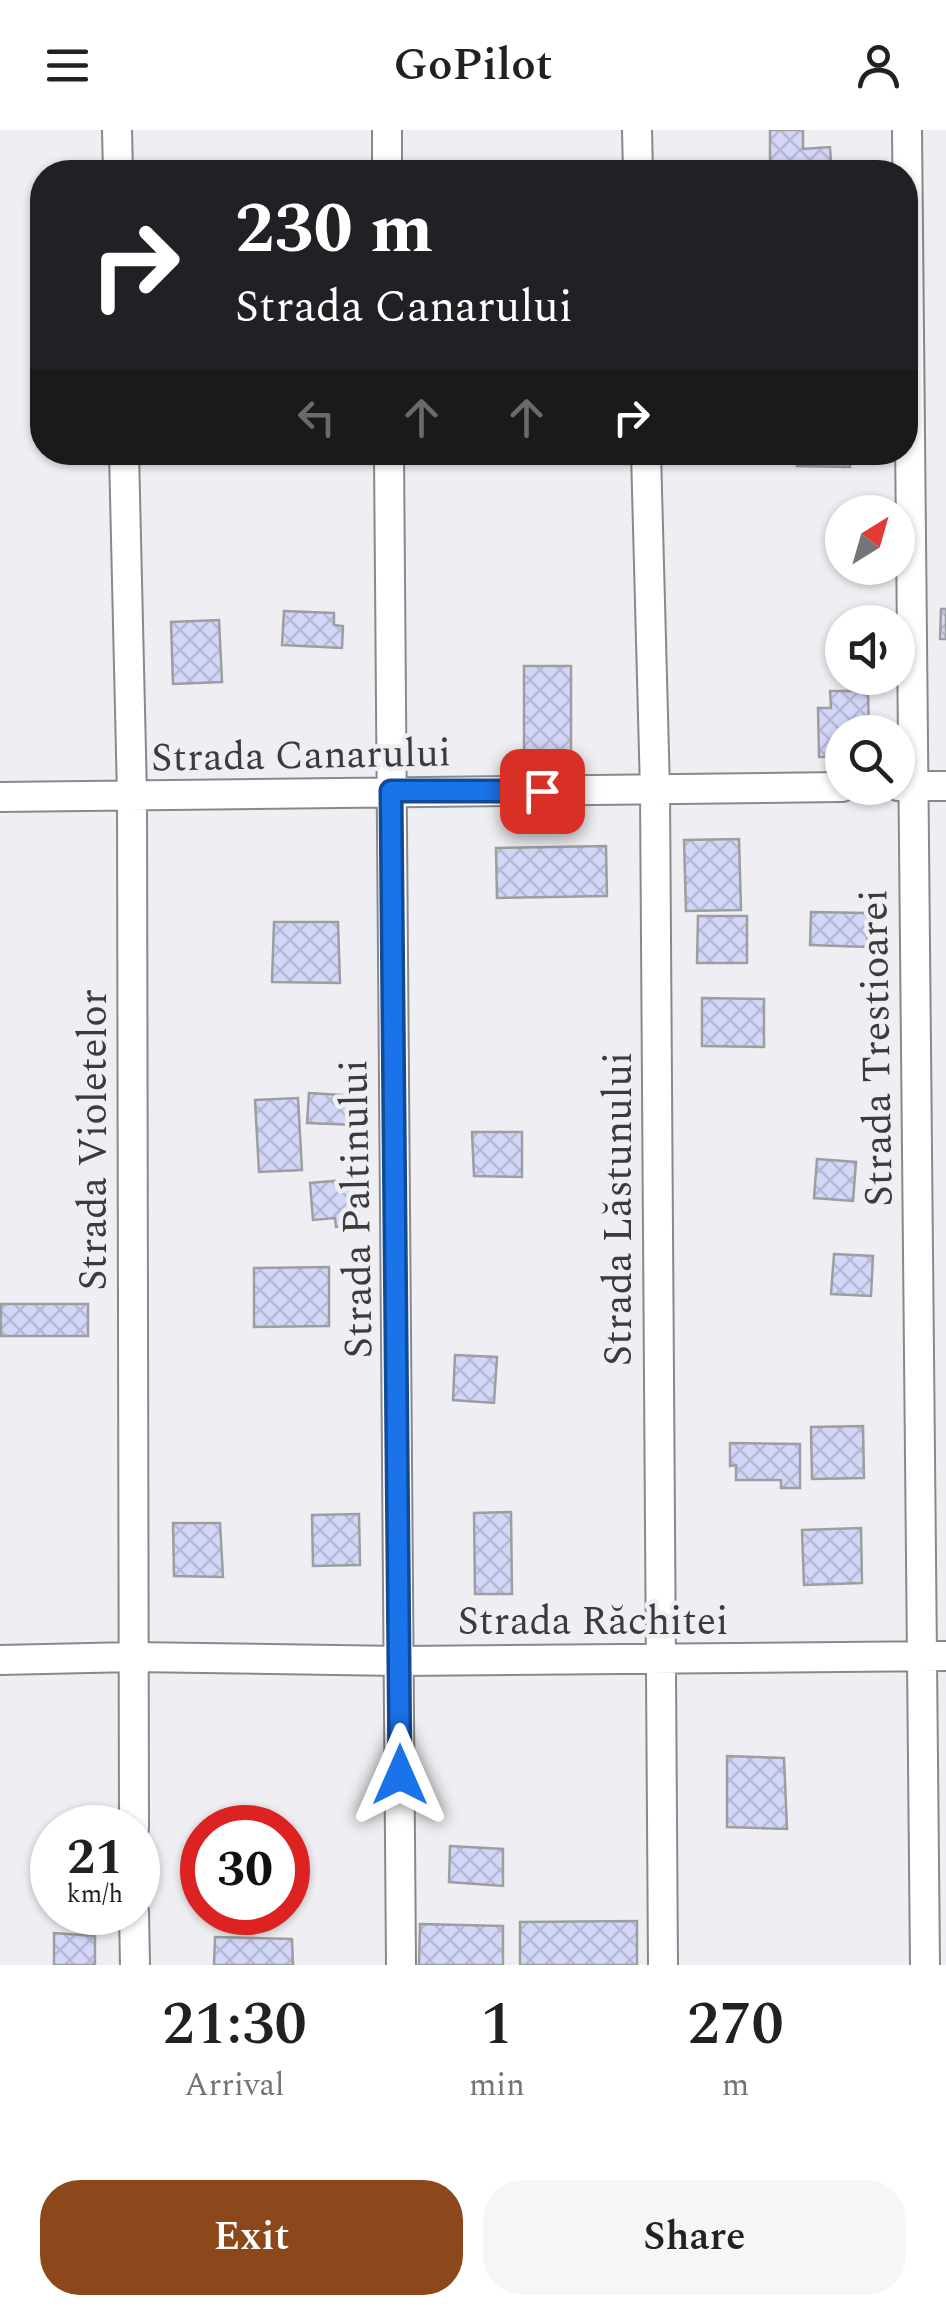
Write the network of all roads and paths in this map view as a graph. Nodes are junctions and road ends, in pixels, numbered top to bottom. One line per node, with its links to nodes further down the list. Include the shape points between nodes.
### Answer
1 (117, 130): 5 (street)
2 (387, 130): 6 (street)
3 (637, 130): 7 (street)
4 (907, 130): 8 (street, Strada Trestioarei)
5 (118, 160)
6 (388, 160)
7 (638, 160)
8 (907, 160)
9 (124, 465): 19 (street, Strada Violetelor)
10 (389, 465): 17 (street, Strada Paltinului)
11 (646, 465): 18 (street, Strada Lăstunului)
12 (905, 465): 13 (street, Strada Trestioarei)
13 (904, 715)
14 (915, 786): 15 (street)
15 (946, 786)
16 (825, 788): 18 (street, Strada Canarului)
17 (391, 791): 18 (street, Strada Canarului); 19 (street, Strada Canarului); 26 (street, Strada Paltinului)
18 (654, 791): 25 (street, Strada Lăstunului)
19 (132, 796): 20 (street, Strada Canarului); 23 (street, Strada Violetelor)
20 (0, 798)
21 (905, 805): 22 (street, Strada Trestioarei)
22 (934, 1656): 25 (street, Strada Răchitei); 32 (street, Strada Trestioarei)
23 (133, 1657): 24 (street, Strada Răchitei); 26 (street, Strada Răchitei); 27 (street, Strada Violetelor)
24 (0, 1660)
25 (659, 1660): 26 (street, Strada Răchitei); 31 (street, Strada Lăstunului)
26 (400, 1661): 30 (street, Strada Paltinului)
27 (134, 1805)
28 (134, 1935): 29 (street)
29 (134, 1965)
30 (401, 1965)
31 (663, 1965)
32 (924, 1965)

